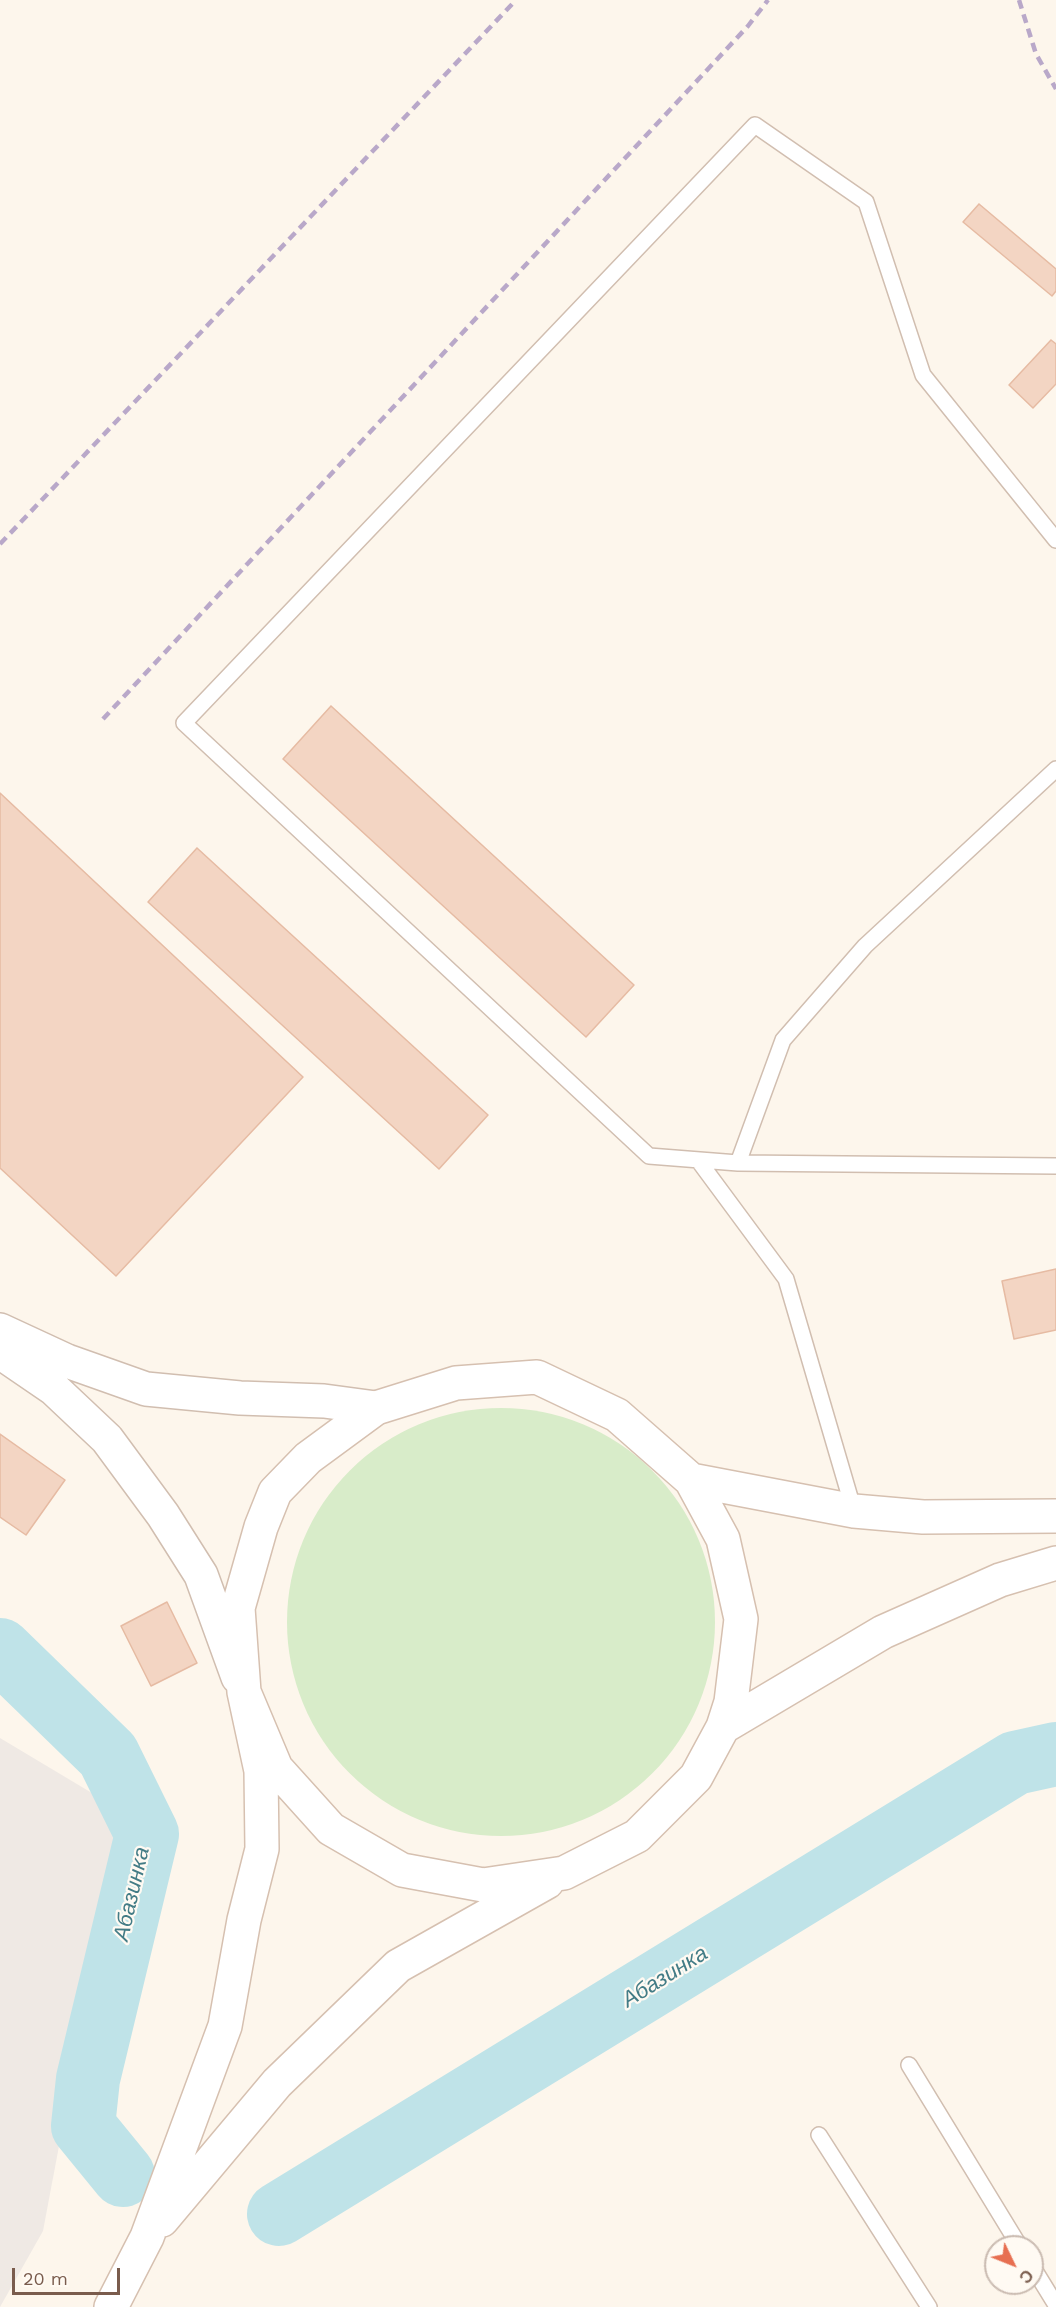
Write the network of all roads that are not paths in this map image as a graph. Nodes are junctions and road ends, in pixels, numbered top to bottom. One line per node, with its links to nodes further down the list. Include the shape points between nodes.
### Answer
1 (1056, 540): 3 (lane, via 923,375 866,202 755,125 184,723 649,1156)
2 (1056, 770): 4 (lane, via 865,946 783,1040)
3 (698, 1160): 4 (lane); 10 (lane, via 786,1279)
4 (738, 1163): 5 (lane)
5 (1056, 1166)
6 (0, 1330): 8 (main road, via 146,1389)
7 (0, 1352): 13 (main road, via 54,1389 107,1439 164,1515 201,1575)
8 (376, 1408): 9 (main road, via 456,1383 537,1377 617,1415); 13 (main road, via 308,1458 275,1492 238,1608)
9 (691, 1480): 10 (main road); 14 (main road, via 723,1539 741,1619 731,1702)
10 (854, 1511): 11 (main road, via 922,1517)
11 (1056, 1516)
12 (1056, 1563): 14 (main road, via 1000,1580 884,1632)
13 (244, 1692): 15 (main road, via 276,1768 331,1829 361,1847 402,1870 483,1885); 19 (main road, via 261,1771 262,1849 244,1920 225,2026)
14 (723, 1727): 15 (main road, via 696,1777 637,1836)
15 (564, 1873): 19 (main road, via 398,1966 277,2083)
16 (909, 2065): 18 (lane)
17 (819, 2134): 23 (lane)
18 (1013, 2235)
19 (147, 2237): 22 (main road)
20 (1044, 2286): 21 (lane)
21 (1056, 2305)
22 (111, 2307)
23 (928, 2307)

